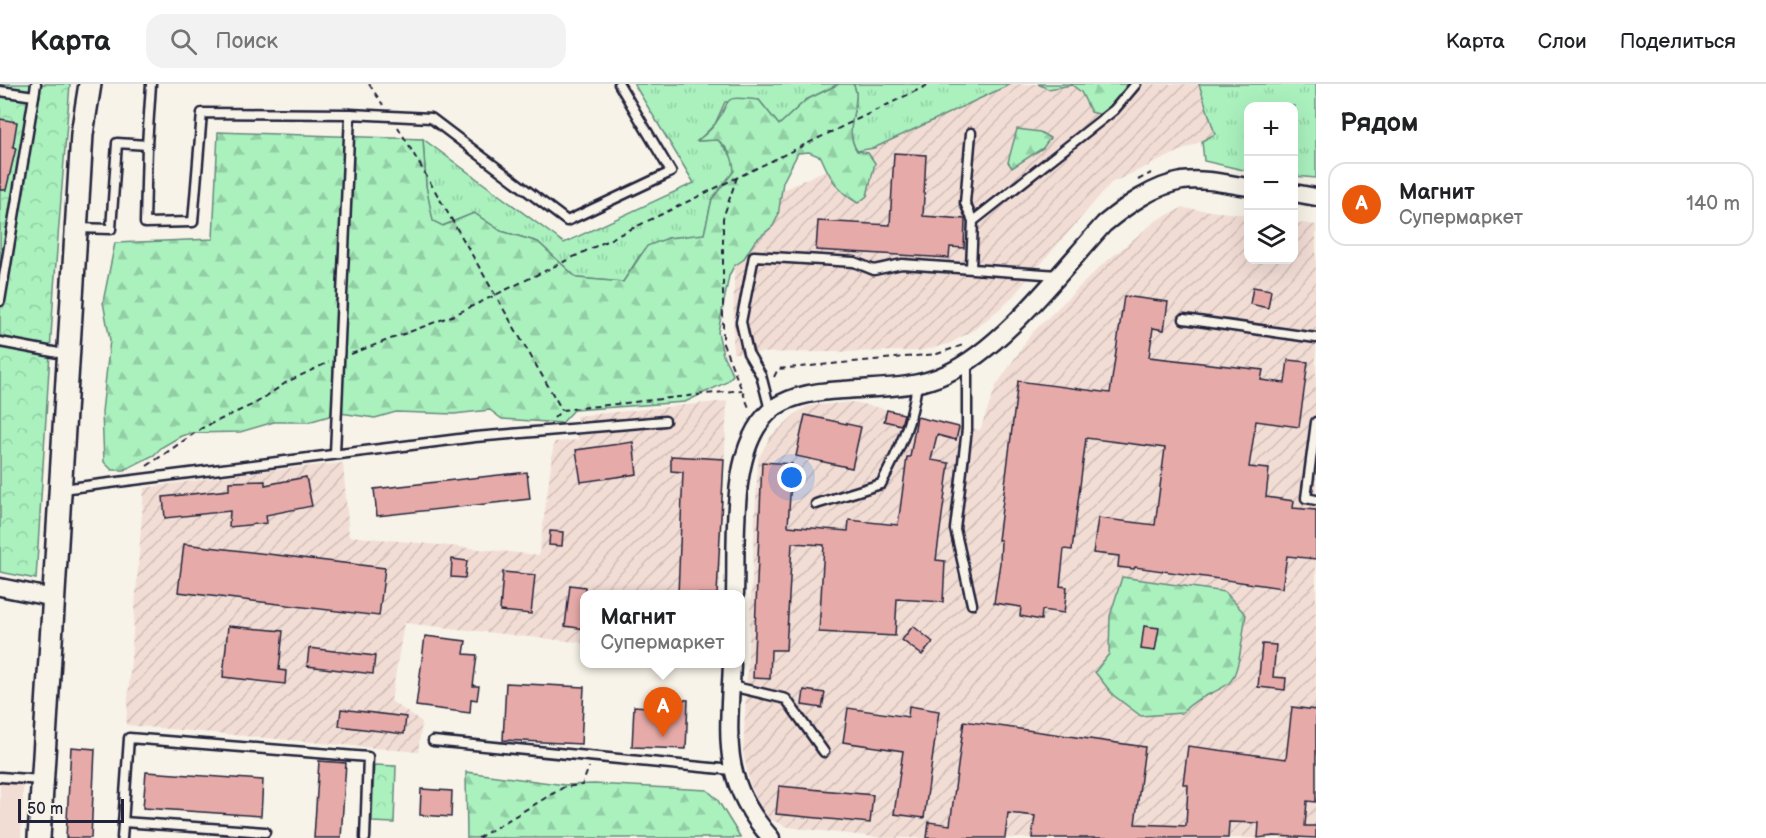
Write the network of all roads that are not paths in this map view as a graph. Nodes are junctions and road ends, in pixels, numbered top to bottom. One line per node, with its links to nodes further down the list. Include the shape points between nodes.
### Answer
1 (36, 84): 7 (lane)
2 (90, 84): 15 (street, via 82,134)
3 (152, 84): 10 (lane)
4 (619, 84): 8 (lane, via 671,172 567,221 431,118)
5 (1136, 84): 14 (lane, via 1114,110)
6 (0, 91): 7 (lane)
7 (34, 96): 18 (lane)
8 (350, 114): 10 (lane, via 202,113 193,222 145,223); 28 (lane)
9 (971, 133): 14 (lane, via 965,203)
10 (147, 145): 15 (lane, via 117,143 111,230)
11 (1244, 186): 17 (street, via 1182,181 1157,190 1125,206 1104,224)
12 (1298, 195): 13 (street)
13 (1316, 197)
14 (973, 221): 16 (lane)
15 (77, 228): 22 (street)
16 (971, 268): 17 (lane); 25 (lane, via 902,264 874,270 854,262 754,256 741,322 748,353 761,375)
17 (1058, 275): 23 (street, via 992,344)
18 (0, 301)
19 (1184, 319): 20 (lane)
20 (1316, 338)
21 (0, 342): 22 (lane)
22 (70, 356): 29 (street)
23 (967, 363): 24 (street); 35 (lane, via 967,429 955,529)
24 (917, 384): 25 (street, via 837,390 792,399); 31 (lane, via 913,415 902,447 881,484)
25 (770, 410): 33 (street, via 746,447 740,471)
26 (664, 421): 28 (lane)
27 (1316, 422): 30 (lane, via 1306,498)
28 (335, 453): 29 (lane)
29 (62, 489): 34 (street)
30 (1316, 500)
31 (816, 504)
32 (0, 587): 34 (street)
33 (735, 590)
34 (54, 598): 42 (street)
35 (972, 604)
36 (732, 668): 37 (street)
37 (731, 686): 39 (lane, via 786,699); 40 (street)
38 (433, 741): 40 (lane)
39 (824, 752)
40 (732, 770): 48 (street, via 740,796)
41 (0, 777): 42 (lane)
42 (43, 780): 45 (street)
43 (123, 822): 44 (lane); 46 (lane); 47 (lane, via 129,738 368,757)
44 (265, 832)
45 (39, 838)
46 (122, 838)
47 (365, 838)
48 (771, 838)

